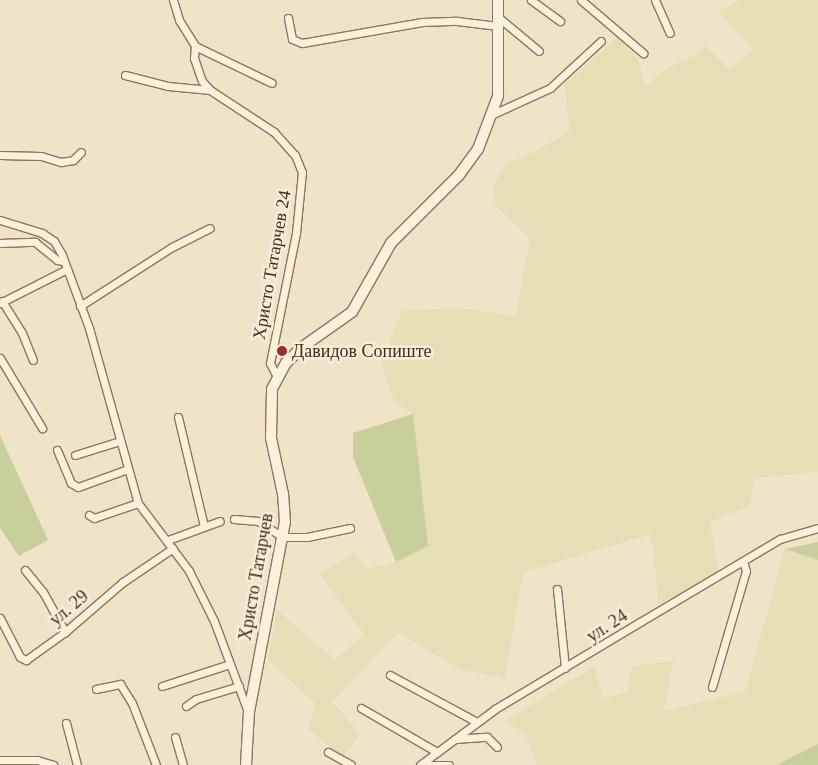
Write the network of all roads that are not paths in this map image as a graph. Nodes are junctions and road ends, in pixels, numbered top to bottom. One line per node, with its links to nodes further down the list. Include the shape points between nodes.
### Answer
1 (173, 0): 11 (street, Христо Татарчев 24, via 179,20)
2 (498, 0): 8 (main road, Христо Татарчев)
3 (531, 0): 7 (street)
4 (581, 0): 13 (street)
5 (655, 0): 9 (street)
6 (288, 18): 8 (street, via 292,39 302,43 422,22)
7 (560, 21)
8 (498, 22): 12 (street); 17 (main road, Христо Татарчев, via 498,96)
9 (670, 32)
10 (601, 41): 17 (street, via 550,88)
11 (195, 46): 15 (street); 16 (street, Христо Татарчев 24, via 199,74)
12 (539, 51)
13 (643, 53)
14 (125, 75): 16 (street, via 168,86)
15 (272, 83)
16 (210, 90): 29 (street, Христо Татарчев 24, via 274,132 295,155 302,172 296,233 270,363)
17 (493, 114): 29 (main road, Христо Татарчев, via 469,164 391,243 352,312 301,348)
18 (81, 152): 19 (street, via 73,160 62,162 41,156)
19 (0, 155)
20 (0, 220): 23 (street, via 31,228 50,238)
21 (210, 228): 26 (street, via 166,250)
22 (0, 243): 23 (street, via 35,242 57,260)
23 (64, 261): 24 (street)
24 (67, 269): 25 (street); 26 (street)
25 (1, 302): 28 (street, via 22,334)
26 (80, 306): 32 (street)
27 (0, 358): 31 (street)
28 (33, 360)
29 (276, 377): 43 (main road, Христо Татарчев, via 269,413 270,438 285,510)
30 (178, 417): 40 (street)
31 (42, 428)
32 (120, 441): 34 (street); 35 (street)
33 (57, 450): 35 (street, via 71,483 78,487)
34 (74, 455)
35 (128, 468): 36 (street)
36 (138, 503): 37 (street, via 94,518); 44 (street, via 151,524)
37 (89, 515)
38 (234, 519): 43 (street, via 258,520)
39 (220, 521): 40 (street)
40 (204, 526): 44 (street)
41 (350, 528): 43 (street, via 307,537)
42 (818, 528): 46 (street, ул. 24, via 780,539)
43 (283, 536): 60 (main road, Христо Татарчев)
44 (168, 540): 45 (street)
45 (173, 548): 50 (street, ул. 29, via 123,582); 51 (street, via 194,579)
46 (743, 561): 52 (street, ул. 24); 56 (street, via 746,571)
47 (25, 570): 50 (street, via 43,592)
48 (556, 589): 52 (street)
49 (0, 618): 50 (street, ул. 29, via 22,660 30,658)
50 (65, 632)
51 (230, 664): 54 (street); 55 (street)
52 (565, 668): 61 (street, ул. 24)
53 (390, 675): 61 (street)
54 (162, 686)
55 (239, 686): 58 (street, via 196,699); 60 (street)
56 (712, 687)
57 (96, 688): 72 (street, via 120,684 132,703)
58 (186, 706)
59 (361, 708): 67 (street)
60 (249, 712): 74 (main road, Христо Татарчев)
61 (477, 722): 64 (street, ул. 24)
62 (66, 723): 71 (street)
63 (175, 737): 73 (street)
64 (452, 739): 65 (street, via 487,736); 67 (street, ул. 24)
65 (497, 747)
66 (328, 752): 75 (street)
67 (437, 752): 76 (street, ул. 24)
68 (0, 760): 69 (street)
69 (31, 763): 70 (street)
70 (53, 765)
71 (77, 765)
72 (156, 765)
73 (183, 765)
74 (246, 765)
75 (351, 765)
76 (420, 765)
77 (429, 765): 78 (street)
78 (449, 765)

